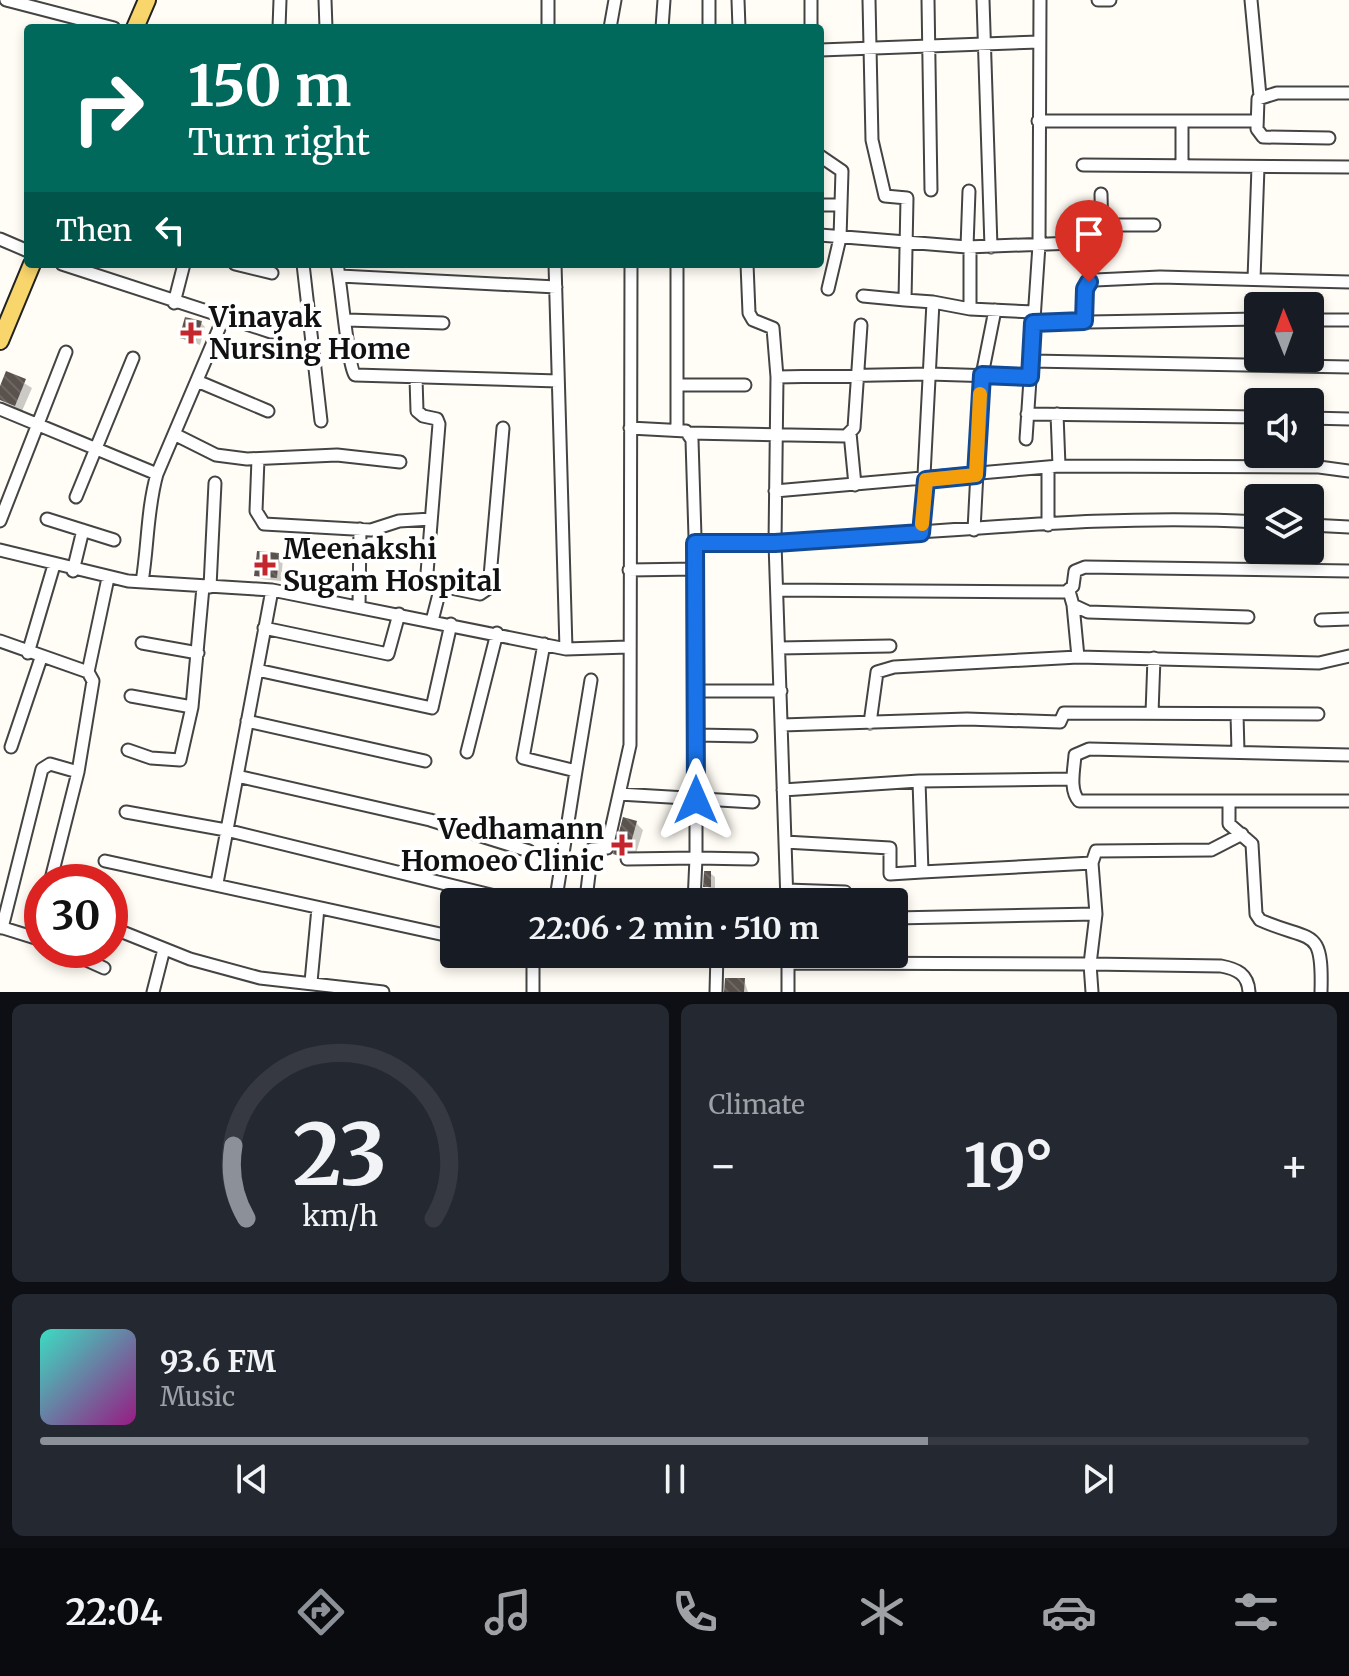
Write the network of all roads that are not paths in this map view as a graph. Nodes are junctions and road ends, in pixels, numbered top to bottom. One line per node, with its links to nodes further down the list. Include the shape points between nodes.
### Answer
1 (6, 0): 18 (street)
2 (147, 0): 19 (main road)
3 (280, 0): 20 (street)
4 (325, 0): 21 (street)
5 (548, 0): 22 (street)
6 (615, 0): 23 (street)
7 (664, 0): 24 (street)
8 (709, 0): 25 (street)
9 (738, 0): 26 (street)
10 (811, 0): 27 (street)
11 (869, 0): 31 (street)
12 (928, 0): 30 (street)
13 (983, 0): 29 (street)
14 (1040, 0): 28 (street)
15 (1098, 0): 16 (street)
16 (1110, 0)
17 (1251, 0): 34 (street)
18 (99, 24)
19 (137, 24)
20 (279, 24)
21 (326, 24)
22 (548, 24)
23 (611, 24)
24 (662, 24)
25 (709, 24)
26 (739, 24)
27 (811, 24)
28 (1039, 42): 29 (street); 35 (street)
29 (983, 44): 30 (street); 57 (street)
30 (927, 46): 31 (street); 44 (street)
31 (869, 49): 32 (street); 54 (street, via 872,140 885,196 907,198)
32 (824, 50)
33 (1349, 93): 34 (street)
34 (1260, 96): 37 (street)
35 (1038, 121): 36 (street); 55 (street)
36 (1182, 121): 37 (street); 41 (street)
37 (1257, 121): 38 (street, via 1263,137)
38 (1329, 138)
39 (824, 159): 48 (street, via 842,171)
40 (1083, 165): 41 (street)
41 (1182, 166): 42 (street)
42 (1258, 167): 43 (street); 70 (street)
43 (1349, 167)
44 (931, 190)
45 (969, 191): 56 (street)
46 (1101, 194): 49 (street)
47 (824, 205): 48 (street)
48 (841, 205): 52 (street)
49 (1102, 225): 50 (street); 55 (street, via 1099,242)
50 (1154, 225)
51 (824, 236): 52 (street)
52 (840, 238): 54 (street); 73 (street)
53 (0, 239): 58 (street)
54 (908, 242): 56 (street); 75 (street)
55 (1039, 245): 57 (street); 80 (street)
56 (968, 247): 57 (street); 78 (street)
57 (991, 247)
58 (24, 249)
59 (30, 268): 90 (main road)
60 (73, 268): 77 (street)
61 (183, 268): 77 (street)
62 (251, 268): 69 (street)
63 (303, 268): 112 (street)
64 (555, 268): 72 (street)
65 (631, 268): 115 (street)
66 (677, 268): 103 (street)
67 (747, 268): 98 (street, via 749,313 773,328)
68 (338, 270): 72 (street); 83 (street)
69 (272, 273)
70 (1254, 279): 71 (street); 86 (street, via 1095,280 1086,285)
71 (1349, 282)
72 (556, 287): 102 (street)
73 (828, 289)
74 (863, 296): 75 (street)
75 (905, 300): 76 (street)
76 (933, 302): 78 (street); 95 (street)
77 (174, 303): 81 (street)
78 (970, 309): 79 (street)
79 (995, 310): 80 (street); 97 (street)
80 (1034, 318): 86 (street); 93 (street)
81 (223, 319): 89 (street); 101 (street)
82 (1244, 319): 86 (street)
83 (347, 320): 87 (street); 100 (street, via 349,365 355,375)
84 (1324, 320): 85 (street)
85 (1349, 320)
86 (1084, 321)
87 (443, 323)
88 (861, 325): 96 (street)
89 (271, 332)
90 (0, 341)
91 (66, 352): 113 (street)
92 (133, 358): 121 (street)
93 (1031, 361): 94 (street); 99 (street)
94 (1349, 367)
95 (929, 374): 96 (street); 97 (street); 128 (street)
96 (859, 375): 98 (street); 117 (street)
97 (982, 375): 99 (street); 127 (street)
98 (777, 377): 119 (street)
99 (1030, 377): 107 (street)
100 (416, 378): 102 (street); 134 (street, via 417,411 439,424)
101 (197, 381): 106 (street); 118 (street)
102 (558, 381): 176 (street)
103 (678, 385): 104 (street); 116 (street)
104 (745, 385)
105 (0, 409): 113 (street)
106 (268, 411)
107 (1027, 414): 108 (street); 120 (street)
108 (1057, 414): 109 (street); 124 (street)
109 (1244, 417)
110 (1324, 418): 111 (street)
111 (1349, 419)
112 (321, 421)
113 (39, 425): 121 (street); 135 (street)
114 (503, 428): 155 (street, via 488,592)
115 (630, 428): 116 (street); 150 (street)
116 (683, 431): 119 (street); 145 (street)
117 (850, 433): 119 (street, via 839,438); 130 (street)
118 (174, 434): 122 (street, via 216,455); 126 (street)
119 (774, 437): 131 (street)
120 (1026, 439)
121 (94, 448): 126 (street); 132 (street)
122 (258, 459): 123 (street, via 337,455); 140 (street, via 260,522)
123 (400, 462)
124 (1054, 467): 125 (street); 127 (street); 137 (street)
125 (1349, 471)
126 (157, 474): 154 (street)
127 (976, 475): 128 (street); 142 (street)
128 (926, 480): 130 (street); 143 (street)
129 (215, 483): 156 (street)
130 (855, 485): 131 (street)
131 (775, 491): 146 (street)
132 (76, 497)
133 (47, 519): 141 (street)
134 (431, 519): 140 (street); 155 (street, via 427,578)
135 (0, 521)
136 (1244, 522): 137 (street)
137 (1048, 525): 142 (street)
138 (1324, 526): 139 (street)
139 (1349, 527)
140 (360, 529): 161 (street)
141 (83, 530): 144 (street); 151 (street)
142 (974, 530): 143 (street)
143 (921, 533): 146 (street)
144 (114, 540)
145 (695, 543): 146 (street); 149 (street)
146 (775, 543): 158 (street)
147 (0, 550): 148 (street)
148 (54, 565): 151 (street); 177 (street)
149 (696, 569): 150 (street); 186 (street)
150 (629, 570): 174 (street)
151 (73, 571): 153 (street)
152 (1349, 571): 159 (street, via 1085,567 1075,571)
153 (108, 578): 154 (street); 184 (street)
154 (142, 582): 156 (street)
155 (441, 586): 166 (street)
156 (207, 587): 157 (street); 178 (street)
157 (272, 590): 161 (street); 168 (street)
158 (778, 590): 159 (street); 175 (street)
159 (1069, 591): 160 (street)
160 (1073, 605): 163 (street, via 1088,612); 180 (street)
161 (359, 607): 162 (street)
162 (399, 614): 166 (street); 168 (street, via 388,654)
163 (1248, 617)
164 (1349, 619): 165 (street)
165 (1321, 620)
166 (432, 621): 167 (street)
167 (451, 624): 169 (street); 183 (street, via 432,708)
168 (264, 628): 183 (street)
169 (497, 633): 172 (street); 200 (street)
170 (0, 641): 177 (street)
171 (142, 643): 178 (street)
172 (544, 644): 176 (street); 205 (street, via 523,758)
173 (890, 646): 175 (street)
174 (628, 647): 176 (street); 210 (street, via 630,745)
175 (779, 648): 187 (street)
176 (566, 649)
177 (28, 653): 181 (street)
178 (198, 653): 189 (street)
179 (1349, 656): 182 (street, via 1319,663)
180 (1078, 657): 182 (street); 194 (street, via 884,669 874,679)
181 (41, 658): 184 (street); 198 (street)
182 (1154, 658): 190 (street)
183 (257, 670): 193 (street)
184 (88, 672): 204 (street, via 93,687)
185 (591, 680): 205 (street)
186 (696, 691): 187 (street); 196 (street)
187 (781, 691): 195 (street)
188 (131, 696): 189 (street)
189 (192, 707): 199 (street, via 180,760)
190 (1152, 713): 191 (street); 194 (street, via 1064,713 1060,722)
191 (1237, 714): 192 (street); 201 (street)
192 (1318, 714)
193 (247, 721): 203 (street); 206 (street)
194 (870, 723): 195 (street)
195 (782, 725): 209 (street)
196 (696, 735): 197 (street); 211 (street)
197 (751, 736)
198 (11, 747)
199 (128, 750)
200 (467, 752)
201 (1238, 752): 202 (street); 207 (street, via 1081,750 1075,755)
202 (1349, 755)
203 (425, 761)
204 (79, 765): 225 (street); 236 (street, via 50,764 42,769)
205 (576, 771): 229 (street)
206 (237, 776): 216 (street); 219 (street, via 430,820)
207 (1073, 779): 208 (street); 212 (street, via 1079,801)
208 (919, 781): 209 (street); 226 (street)
209 (783, 790): 218 (street)
210 (619, 794): 211 (street); 230 (street, via 607,848 592,849)
211 (696, 800): 214 (street); 220 (street)
212 (1229, 801): 213 (street); 217 (street, via 1229,824)
213 (1349, 801)
214 (753, 802)
215 (126, 812): 216 (street)
216 (226, 830): 227 (street); 228 (street)
217 (1242, 834): 224 (street, via 1211,850 1099,850); 255 (street, via 1252,844 1256,914 1316,943 1322,959)
218 (785, 842): 226 (street, via 890,848 890,874); 232 (street)
219 (529, 851)
220 (696, 858): 221 (street); 222 (street); 231 (street)
221 (627, 859)
222 (752, 859)
223 (105, 861): 227 (street)
224 (1092, 863): 226 (street); 234 (street)
225 (55, 864)
226 (922, 872)
227 (217, 883): 233 (street)
228 (461, 888)
229 (558, 888)
230 (587, 888)
231 (695, 888)
232 (787, 888)
233 (318, 908): 238 (street); 246 (street)
234 (1096, 914): 235 (street); 242 (street)
235 (908, 918)
236 (1, 928): 239 (street)
237 (128, 934): 240 (street)
238 (440, 934)
239 (24, 935)
240 (164, 949): 247 (street); 248 (street)
241 (908, 961): 242 (street)
242 (1090, 964): 253 (street); 254 (street, via 1230,968 1246,977)
243 (531, 968): 250 (street)
244 (717, 968): 251 (street)
245 (788, 968): 252 (street)
246 (311, 982): 247 (street); 249 (street)
247 (277, 986)
248 (153, 992)
249 (383, 992)
250 (533, 992)
251 (716, 992)
252 (788, 992)
253 (1092, 992)
254 (1249, 992)
255 (1321, 992)

